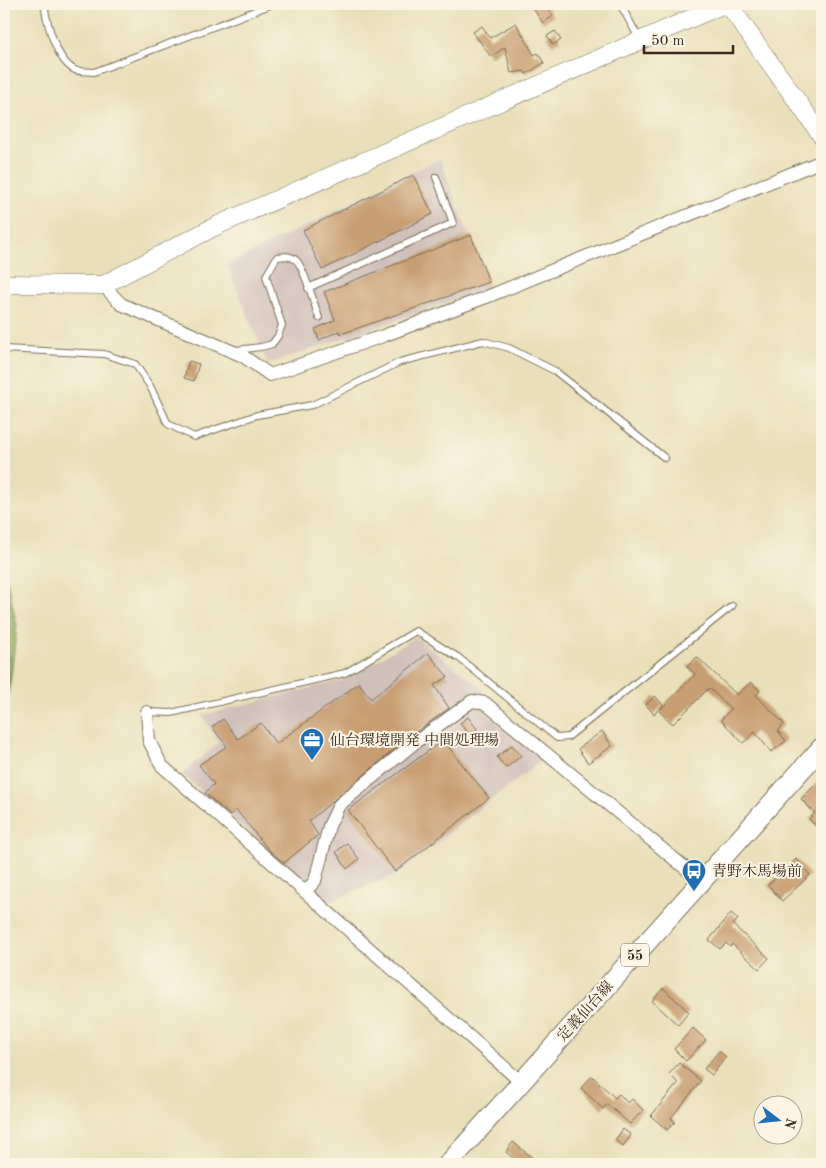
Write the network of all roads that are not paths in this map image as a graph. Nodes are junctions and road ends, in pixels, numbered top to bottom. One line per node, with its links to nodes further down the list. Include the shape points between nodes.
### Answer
1 (44, 4): 2 (lane, via 54,44 64,61 75,70 94,72)
2 (273, 4)
3 (620, 4): 6 (lane)
4 (724, 4): 6 (street)
5 (728, 4): 7 (street)
6 (640, 40): 11 (street, via 216,226)
7 (822, 136)
8 (822, 161): 15 (street, via 489,296 270,375)
9 (436, 177): 12 (lane, via 453,223)
10 (4, 284): 11 (street)
11 (103, 285): 15 (street, via 121,304)
12 (308, 288): 13 (lane); 15 (lane, via 296,260 286,255 277,257 266,276 282,325 278,336 272,344)
13 (319, 318)
14 (4, 349): 16 (lane, via 104,354 135,364 150,386 168,424 194,437 257,415 312,405 400,362 482,341 509,348 555,371)
15 (232, 351)
16 (665, 458)
17 (732, 606): 18 (lane, via 568,737 557,738 459,658 416,631 345,673 171,713)
18 (147, 712): 21 (street, via 149,741 162,766)
19 (822, 746): 20 (main road, 定義仙台線 / 55)
20 (701, 881): 21 (street, via 485,703 472,701 338,805 329,826 315,881); 22 (main road, 定義仙台線 / 55)
21 (305, 892): 22 (street)
22 (521, 1082): 23 (main road, 定義仙台線 / 55)
23 (448, 1164)

